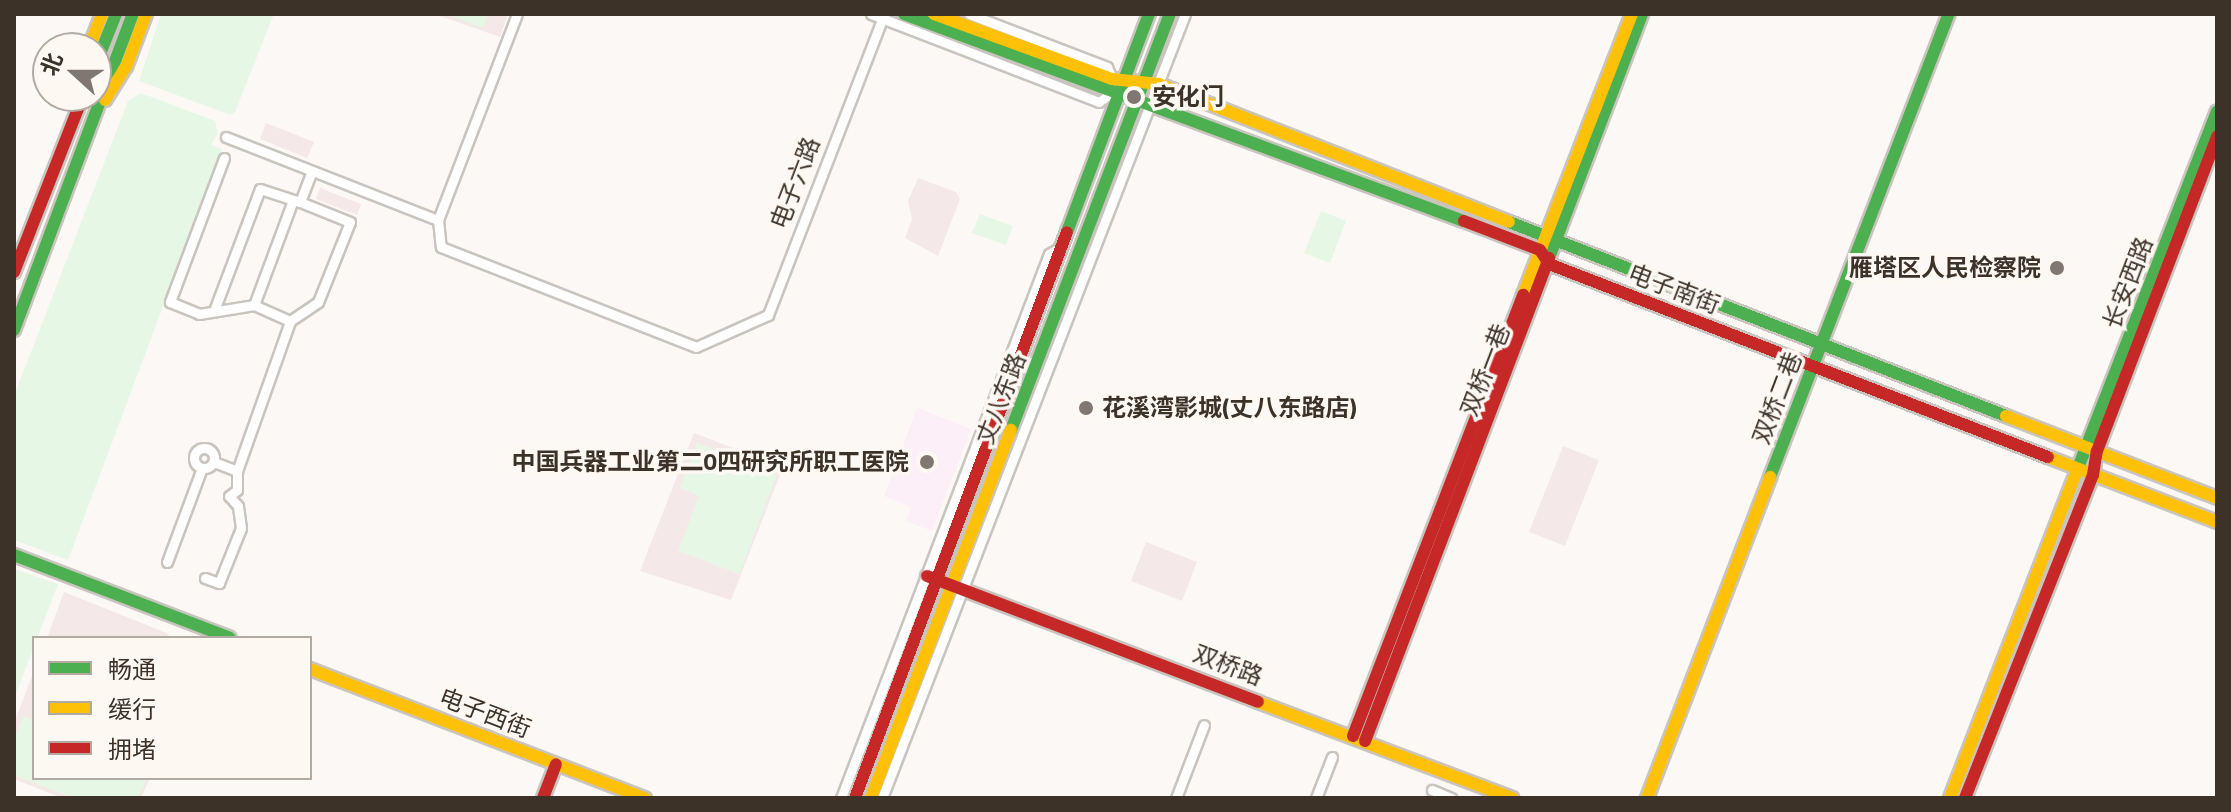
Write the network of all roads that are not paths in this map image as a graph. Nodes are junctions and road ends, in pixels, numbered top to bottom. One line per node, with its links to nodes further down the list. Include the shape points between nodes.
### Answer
1 (133, 14): 15 (main road)
2 (146, 14): 19 (main road)
3 (517, 14): 30 (street)
4 (871, 14): 14 (street)
5 (904, 14): 20 (main road)
6 (934, 14): 16 (main road)
7 (969, 14): 16 (street, via 1107,67)
8 (1149, 14): 16 (main road, 丈八东路)
9 (1170, 14): 17 (main road, 丈八东路)
10 (1185, 14): 18 (street)
11 (1632, 14): 31 (main road, 双桥一巷)
12 (1642, 14): 31 (main road, 双桥一巷)
13 (1949, 14): 39 (main road, 双桥二巷)
14 (884, 16): 20 (street, via 1099,102); 30 (street, 电子六路, via 768,315 696,347 441,247)
15 (112, 70)
16 (1117, 81): 17 (main road, 电子南街); 20 (main road, 丈八东路)
17 (1145, 81): 18 (main road, 电子南街); 21 (main road, 丈八东路)
18 (1159, 84): 21 (street); 31 (main road, 电子南街)
19 (112, 89)
20 (1115, 95): 21 (main road); 52 (main road, 丈八东路, via 1067,243 1032,317)
21 (1145, 101): 32 (main road); 53 (main road, 丈八东路)
22 (2217, 111): 41 (main road, 长安西路)
23 (76, 112): 34 (main road)
24 (98, 112): 38 (main road)
25 (2217, 136): 41 (main road, 长安西路)
26 (226, 137): 28 (street)
27 (224, 158): 36 (street, via 170,302 199,314)
28 (312, 171): 29 (street); 30 (street)
29 (296, 201): 35 (street); 36 (street, via 260,189); 37 (street, via 350,222 318,302)
30 (438, 220)
31 (1552, 238): 32 (main road, 双桥一巷); 33 (main road, 双桥一巷); 39 (main road, 电子南街)
32 (1540, 250): 33 (main road); 57 (main road, 双桥一巷)
33 (1549, 264): 40 (main road, 电子南街); 57 (main road, 双桥一巷)
34 (14, 272)
35 (254, 305): 36 (street); 37 (street)
36 (215, 308)
37 (290, 321): 45 (street)
38 (14, 330)
39 (1821, 345): 40 (main road, 双桥二巷); 41 (main road, 电子南街)
40 (1813, 367): 44 (main road, 电子南街); 71 (main road, 双桥二巷)
41 (2092, 450): 44 (main road, 长安西路); 46 (main road, 长安西路); 47 (main road, 电子南街)
42 (214, 462): 43 (street); 43 (street, via 211,450 197,449 194,462); 45 (street)
43 (202, 468): 50 (street)
44 (2075, 468): 46 (main road, 电子南街); 72 (main road, 长安西路)
45 (237, 471): 51 (street, via 237,490 229,501 238,506 241,528 219,583)
46 (2093, 475): 48 (main road, 电子南街); 73 (main road, 长安西路)
47 (2217, 498)
48 (2217, 522)
49 (14, 555): 54 (main road)
50 (167, 562)
51 (205, 578)
52 (933, 578): 53 (main road, 双桥路); 63 (street); 64 (main road, 丈八东路)
53 (958, 586): 57 (main road, 双桥路); 65 (main road, 丈八东路); 66 (street)
54 (225, 636)
55 (312, 670): 59 (main road, 电子西街)
56 (1204, 725): 67 (street)
57 (1359, 738): 70 (main road, 双桥路)
58 (1332, 757): 68 (street)
59 (556, 764): 61 (main road); 62 (main road, 电子西街)
60 (1432, 790): 69 (street)
61 (543, 798)
62 (645, 798)
63 (841, 798)
64 (855, 798)
65 (871, 798)
66 (882, 798)
67 (1176, 798)
68 (1316, 798)
69 (1451, 798)
70 (1512, 798)
71 (1647, 798)
72 (1950, 798)
73 (1965, 798)

